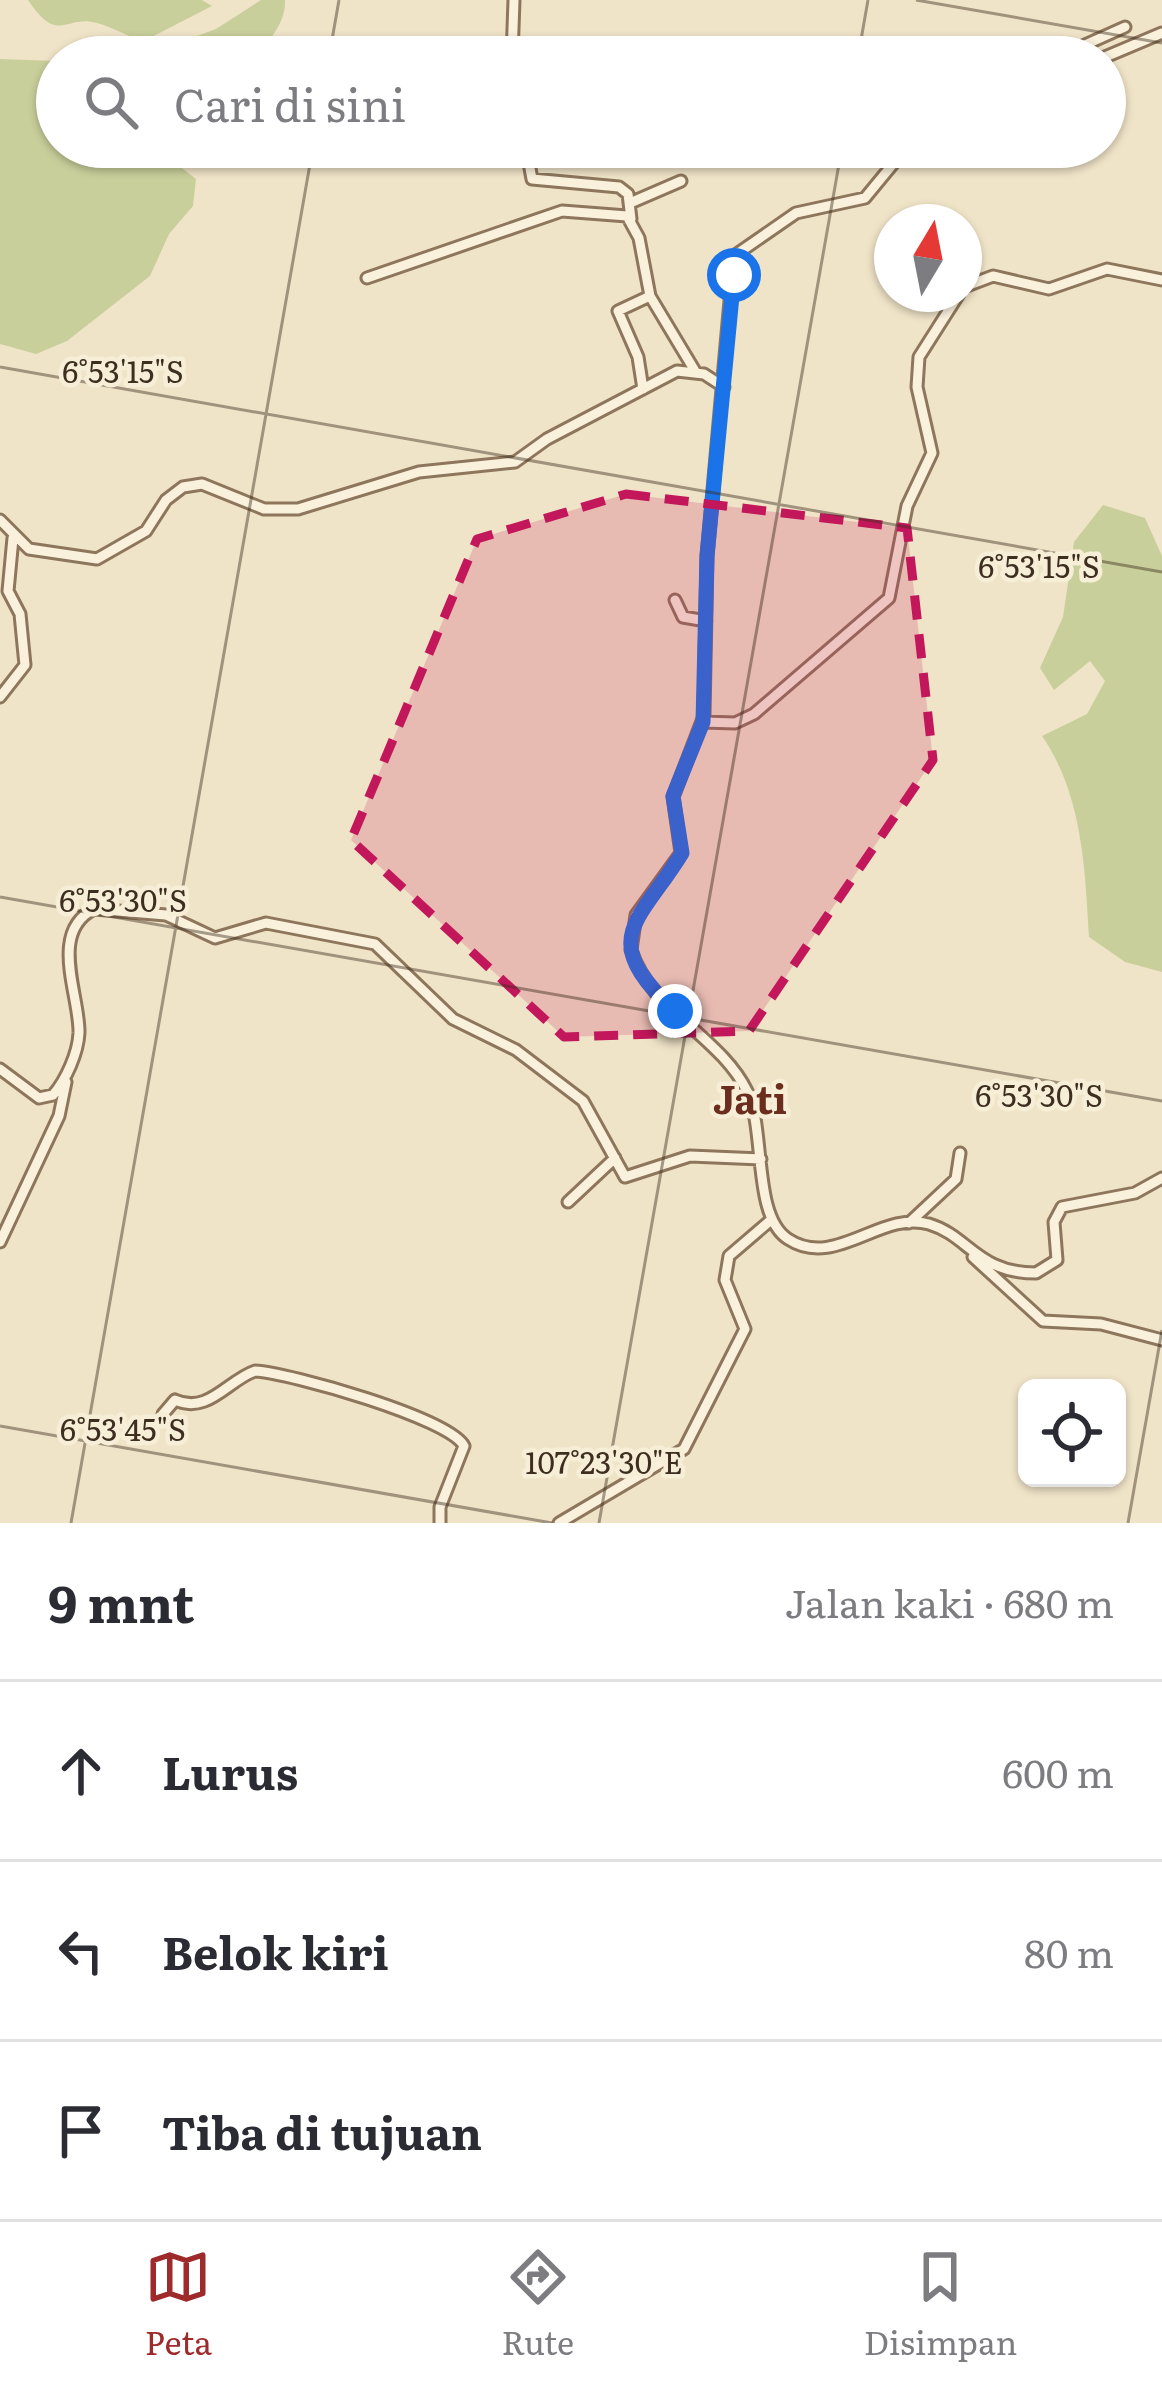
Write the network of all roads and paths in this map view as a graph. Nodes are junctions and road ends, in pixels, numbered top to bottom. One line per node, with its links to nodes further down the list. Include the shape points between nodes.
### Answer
1 (514, 0): 4 (street)
2 (1125, 27): 5 (street)
3 (1162, 33): 6 (street)
4 (513, 36)
5 (1105, 36)
6 (1126, 48)
7 (530, 168): 10 (street, via 532,179 614,186)
8 (890, 168): 18 (street, via 865,198 800,212 736,251)
9 (681, 181): 10 (street)
10 (630, 203): 11 (street)
11 (631, 219): 12 (street, via 562,211); 15 (street)
12 (367, 278)
13 (1162, 280): 14 (street, via 1107,269 1049,289 993,276)
14 (982, 281)
15 (650, 296): 17 (street); 19 (street, via 618,311)
16 (948, 312): 25 (street, via 917,362 932,453 910,497 887,602 754,714)
17 (695, 371): 18 (street); 19 (street, via 670,373)
18 (724, 387): 23 (street)
19 (643, 389): 21 (street, via 515,462 419,472 298,509 264,509 202,484 183,487 146,531 94,559 38,552)
20 (0, 520): 21 (street)
21 (13, 538): 24 (street, via 8,591 20,614 26,665)
22 (675, 600): 23 (street, via 683,617)
23 (706, 621): 25 (street)
24 (0, 697)
25 (703, 722): 30 (street, via 674,789 682,853 636,914 631,945 655,989 746,1088)
26 (0, 1069): 27 (street, via 45,1098)
27 (67, 1072): 29 (street, via 79,1037 69,971 83,914 110,907 166,915 215,938 266,922 287,925 375,944 453,1019 516,1050 576,1094); 35 (street, via 59,1116)
28 (960, 1153): 34 (street, via 956,1179)
29 (615, 1158): 30 (street, via 632,1178 690,1156); 32 (street)
30 (761, 1159): 33 (street)
31 (1162, 1178): 36 (street, via 1135,1193 1062,1207 1054,1222 1057,1260 1042,1271 1012,1271)
32 (568, 1202)
33 (771, 1220): 34 (street, via 790,1241 816,1249); 40 (street, via 727,1262 725,1280 745,1329 693,1438 665,1465)
34 (909, 1223): 36 (street, via 938,1228)
35 (0, 1243)
36 (969, 1253): 37 (street, via 1043,1321 1101,1324)
37 (1162, 1340)
38 (163, 1414): 39 (street, via 175,1400 203,1402 255,1371 410,1410 464,1446)
39 (440, 1523)
40 (559, 1523)

